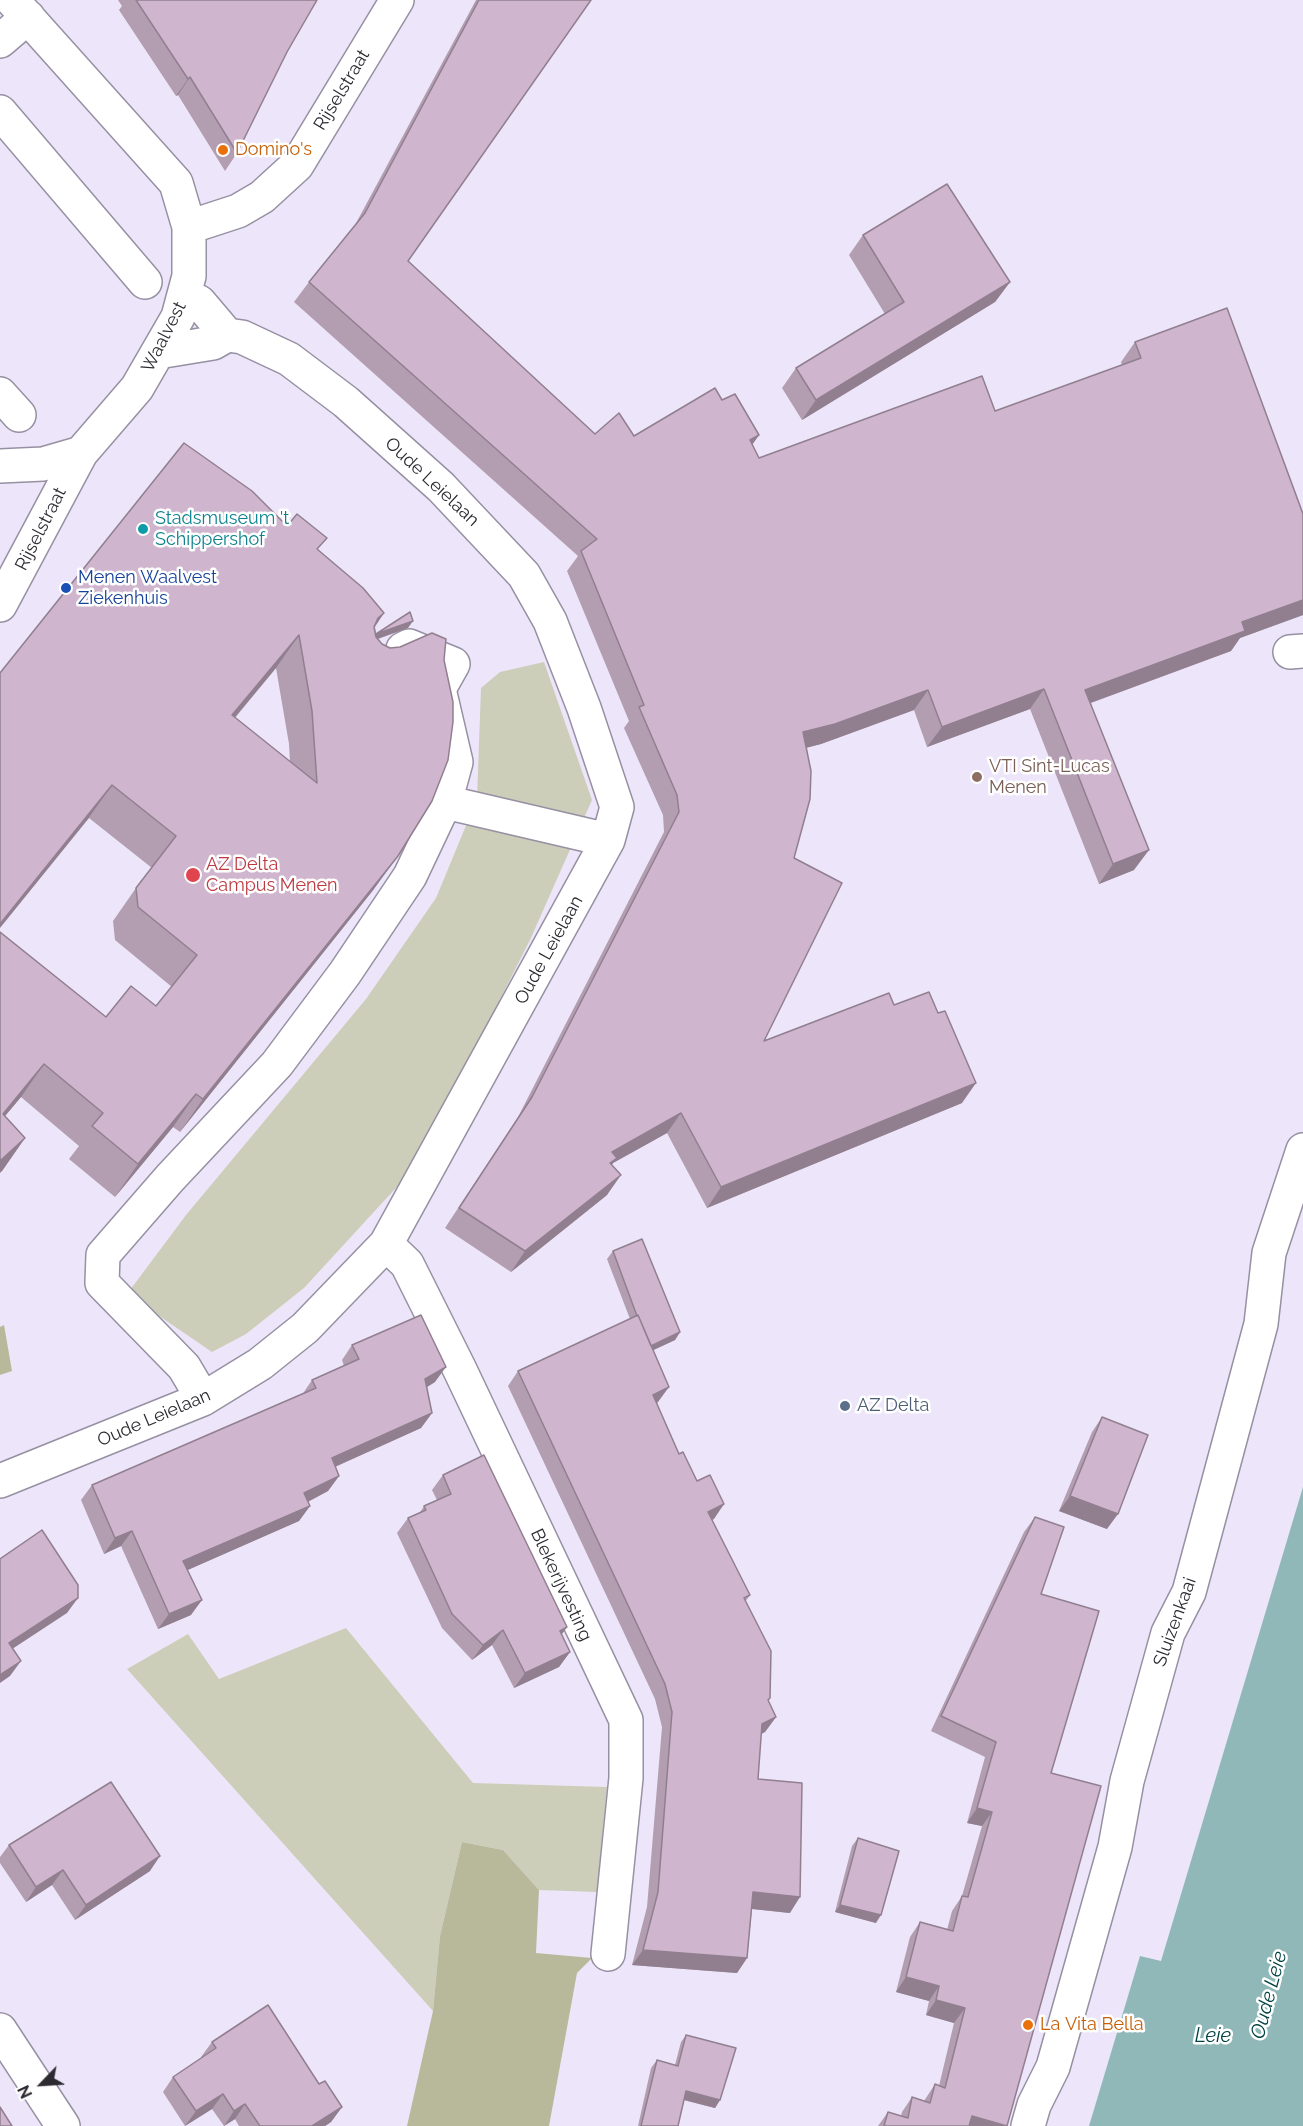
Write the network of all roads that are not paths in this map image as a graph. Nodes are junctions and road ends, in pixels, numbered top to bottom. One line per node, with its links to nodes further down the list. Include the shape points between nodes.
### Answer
1 (397, 0): 5 (street, Rijselstraat, via 297,165 262,197 238,211)
2 (20, 8): 3 (street); 5 (street, Waalvest, via 176,183)
3 (0, 41)
4 (0, 112): 6 (street)
5 (189, 227): 7 (street, Waalvest)
6 (145, 282)
7 (185, 295): 8 (street, via 200,302); 9 (street, Waalvest, via 178,317)
8 (227, 335): 9 (street, via 213,343); 15 (street, Oude Leielaan, via 243,337 289,359 346,402 441,487 524,575 550,621 616,807)
9 (158, 352): 10 (street, Waalvest, via 137,388)
10 (81, 453): 11 (street, via 43,464); 12 (street, Rijselstraat)
11 (0, 466)
12 (0, 605)
13 (380, 658): 14 (street, via 409,646 453,664 439,689 456,762)
14 (445, 802): 15 (street); 18 (street, via 410,876 345,973 276,1064 103,1255 102,1283 184,1366)
15 (608, 840): 17 (street, Oude Leielaan)
16 (1303, 1150): 23 (street, Sluizenkaai, via 1269,1253 1262,1324 1189,1592 1168,1633 1126,1781 1115,1847 1053,2067)
17 (386, 1244): 18 (street, Oude Leielaan, via 305,1328 260,1364); 20 (street, Blekerijvesting, via 407,1264 626,1720 626,1778)
18 (203, 1399): 19 (street, Oude Leielaan)
19 (0, 1481)
20 (608, 1954)
21 (0, 2030): 22 (street)
22 (63, 2126)
23 (1028, 2126)

